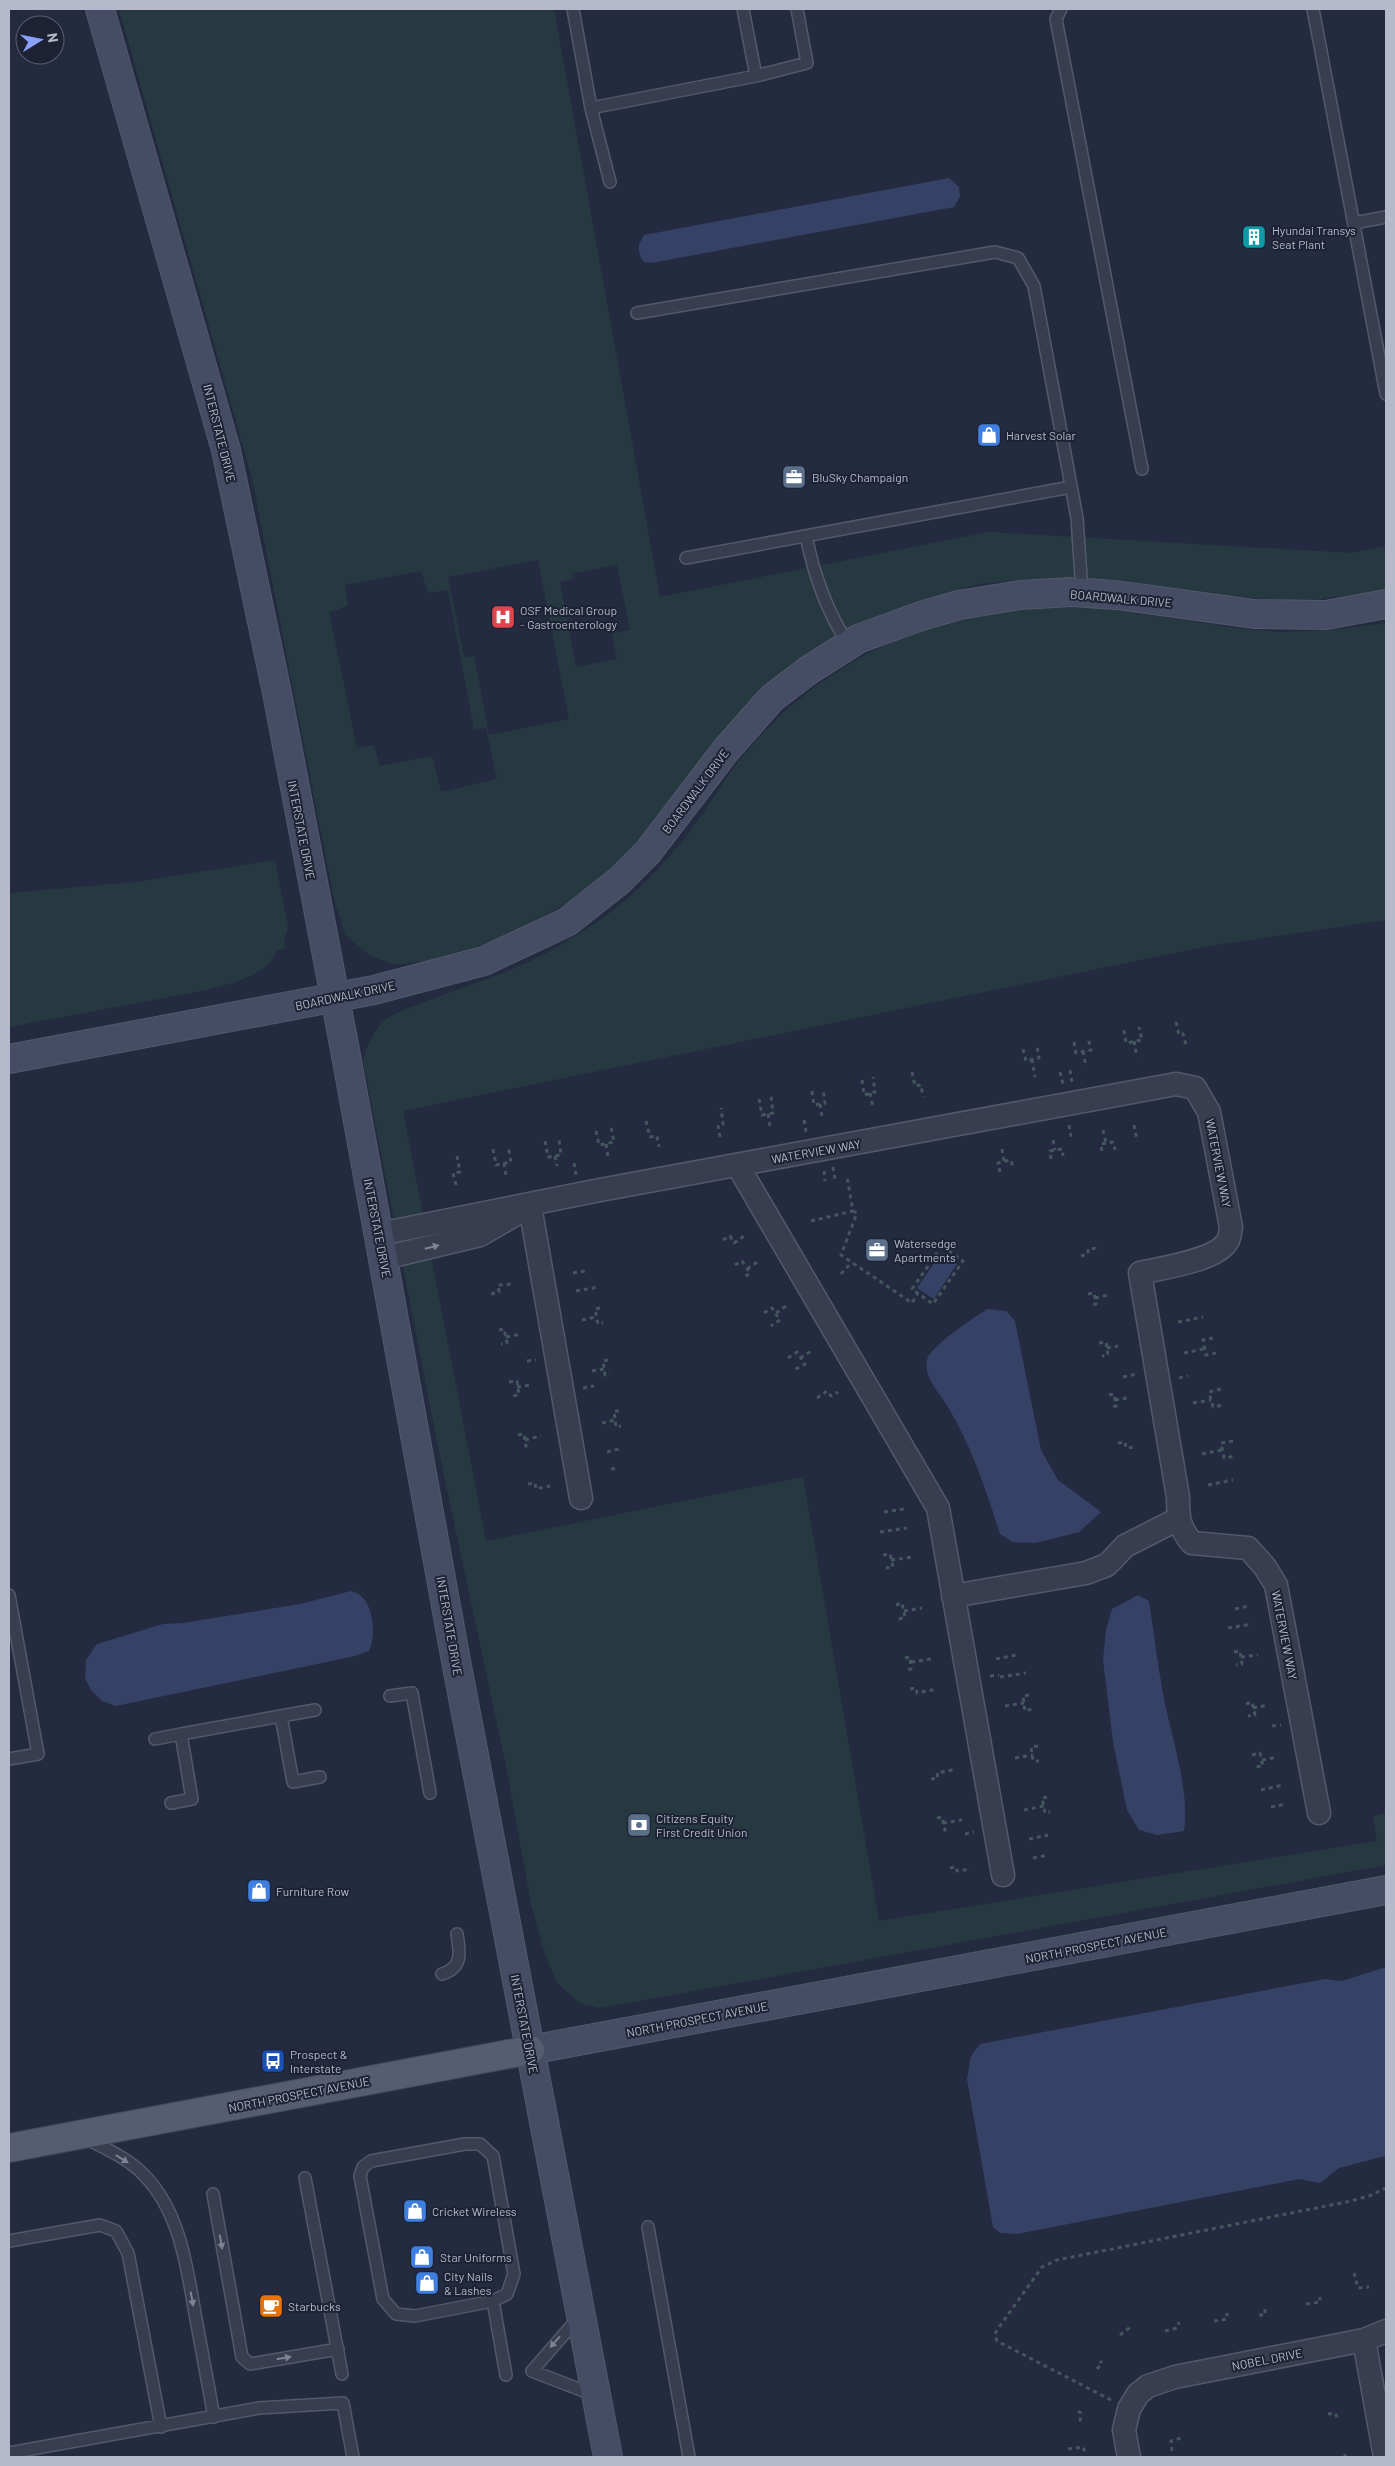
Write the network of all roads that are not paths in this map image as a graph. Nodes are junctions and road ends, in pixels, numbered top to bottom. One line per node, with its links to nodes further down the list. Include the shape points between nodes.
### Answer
1 (100, 9): 21 (main road, INTERSTATE DRIVE, via 226,450)
2 (572, 9): 8 (lane)
3 (743, 9): 7 (lane)
4 (797, 9): 7 (lane, via 807,63)
5 (1061, 9): 14 (lane, via 1056,20)
6 (1313, 9): 11 (lane)
7 (756, 76): 8 (lane)
8 (591, 108): 9 (lane)
9 (610, 182)
10 (1386, 217): 11 (lane)
11 (1354, 223): 13 (lane)
12 (637, 313): 15 (lane, via 995,252 1018,258 1034,286)
13 (1386, 394)
14 (1142, 469)
15 (1072, 487): 16 (lane); 18 (lane)
16 (806, 536): 17 (lane); 20 (lane, via 814,575 834,624)
17 (686, 558)
18 (1082, 592): 19 (main road, BOARDWALK DRIVE, via 1254,614 1326,615); 20 (main road, BOARDWALK DRIVE, via 1020,595 959,605 921,616)
19 (1386, 604)
20 (849, 645): 21 (main road, BOARDWALK DRIVE, via 772,698 726,750 648,852 619,881 567,922 484,961)
21 (334, 998): 22 (main road, BOARDWALK DRIVE); 25 (main road, INTERSTATE DRIVE)
22 (9, 1059)
23 (738, 1166): 24 (street, WATERVIEW WAY); 27 (street, WATERVIEW WAY, via 1176,1084 1195,1088 1209,1112 1231,1227 1227,1242 1200,1258 1140,1273 1178,1497); 29 (street, via 931,1493 938,1508)
24 (530, 1206): 25 (street, WATERVIEW WAY); 26 (street)
25 (381, 1246): 44 (main road, INTERSTATE DRIVE)
26 (581, 1498)
27 (1178, 1519): 29 (street, via 1125,1546 1107,1565 1086,1573); 39 (street, WATERVIEW WAY, via 1182,1532 1192,1543 1248,1548 1266,1567 1276,1585)
28 (9, 1595): 35 (lane, via 38,1754)
29 (953, 1596): 40 (street)
30 (390, 1696): 37 (lane, via 412,1692)
31 (315, 1710): 32 (lane)
32 (281, 1716): 33 (lane); 36 (lane, via 293,1782)
33 (180, 1734): 34 (lane); 38 (lane, via 192,1799)
34 (155, 1739)
35 (9, 1759)
36 (320, 1777)
37 (430, 1793)
38 (171, 1803)
39 (1319, 1813)
40 (1003, 1875)
41 (1386, 1890): 44 (main road, NORTH PROSPECT AVENUE)
42 (457, 1934): 43 (lane, via 458,1964 452,1971)
43 (442, 1974)
44 (530, 2050): 45 (main road, NORTH PROSPECT AVENUE); 52 (main road, INTERSTATE DRIVE)
45 (80, 2135): 46 (main road, NORTH PROSPECT AVENUE); 59 (lane, one-way to 59, via 143,2173 159,2193 178,2230)
46 (9, 2148)
47 (305, 2178): 55 (lane)
48 (213, 2194): 55 (lane, one-way to 55, via 242,2357 250,2364)
49 (648, 2227): 64 (lane)
50 (9, 2241): 60 (lane, via 100,2225 116,2231 128,2252)
51 (493, 2301): 51 (lane, via 507,2294 514,2274 493,2156 480,2144 465,2144 371,2161 363,2168 360,2176 383,2299 396,2314 415,2316); 57 (lane)
52 (580, 2316): 58 (main road, INTERSTATE DRIVE); 58 (lane, one-way to 58, via 532,2371)
53 (1386, 2331): 54 (street, NOBEL DRIVE)
54 (1364, 2340): 65 (street, NOBEL DRIVE, via 1175,2377 1148,2386 1138,2394 1129,2409 1124,2430); 66 (street)
55 (338, 2349): 56 (lane)
56 (342, 2374)
57 (506, 2375)
58 (596, 2396): 63 (main road, INTERSTATE DRIVE)
59 (214, 2417): 60 (lane); 62 (lane, via 259,2408 343,2403)
60 (161, 2426): 61 (lane)
61 (9, 2453)
62 (352, 2457)
63 (608, 2457)
64 (689, 2457)
65 (1129, 2457)
66 (1385, 2457)

